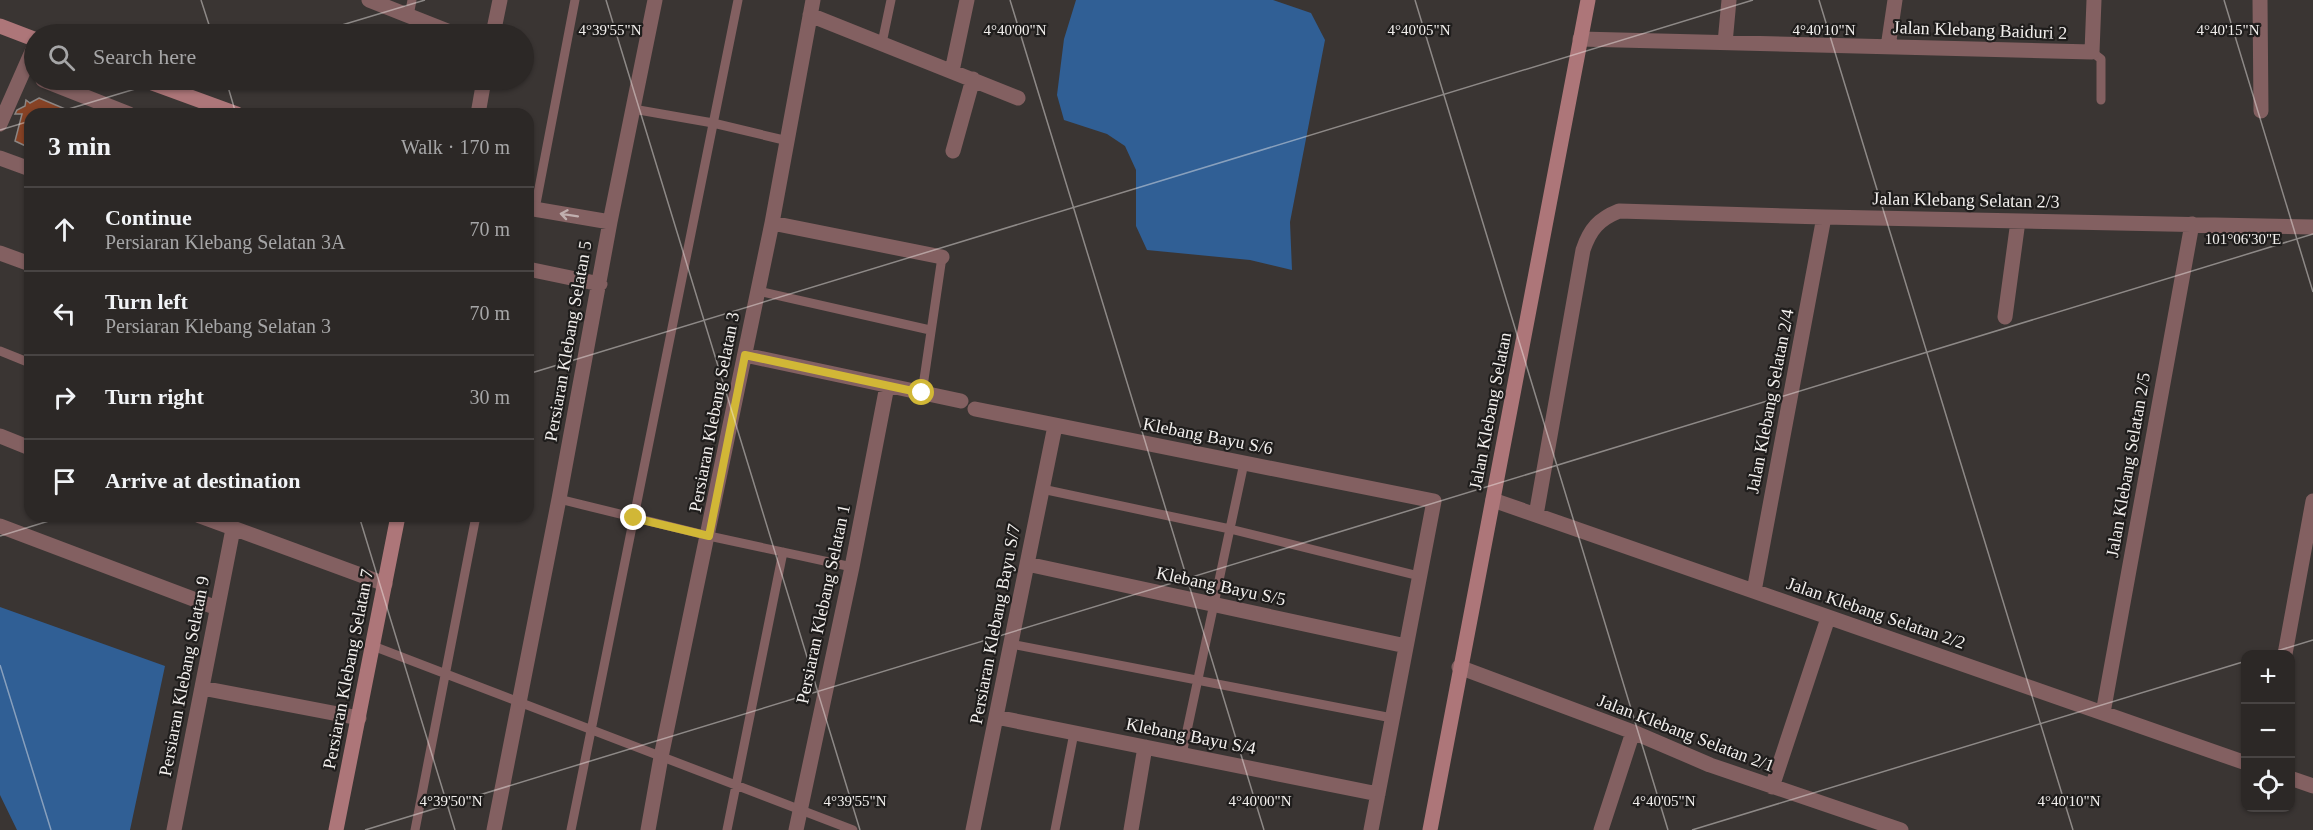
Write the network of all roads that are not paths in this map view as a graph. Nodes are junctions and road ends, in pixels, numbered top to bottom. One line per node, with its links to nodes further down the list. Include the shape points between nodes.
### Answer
1 (369, 0): 15 (street)
2 (412, 0): 15 (lane)
3 (500, 0): 17 (street)
4 (575, 0): 44 (lane)
5 (655, 0): 36 (street, Persiaran Klebang Selatan 5)
6 (738, 0): 38 (lane)
7 (891, 0): 22 (lane)
8 (967, 0): 25 (street)
9 (1588, 0): 20 (street, Jalan Klebang Selatan)
10 (1729, 0): 21 (street)
11 (1895, 0): 23 (street)
12 (2094, 0): 24 (street)
13 (2260, 0): 37 (street)
14 (812, 8): 22 (street); 40 (street, Persiaran Klebang Selatan 3)
15 (409, 16): 16 (street)
16 (429, 24)
17 (495, 24)
18 (0, 26): 19 (street)
19 (24, 35)
20 (1580, 39): 21 (street, Jalan Klebang Baiduri 2); 71 (street, Jalan Klebang Selatan)
21 (1725, 42): 23 (street, Jalan Klebang Baiduri 2)
22 (882, 43): 25 (street)
23 (1888, 47): 24 (street, Jalan Klebang Baiduri 2)
24 (2092, 52): 32 (lane, via 2101,59)
25 (952, 71): 26 (street)
26 (973, 79): 31 (street); 41 (street)
27 (24, 83): 39 (street)
28 (68, 90): 33 (street)
29 (171, 90): 34 (street)
30 (482, 90): 35 (street)
31 (1018, 98)
32 (2101, 100)
33 (114, 108)
34 (221, 108)
35 (479, 108)
36 (633, 108): 38 (lane); 48 (street, Persiaran Klebang Selatan 5)
37 (2261, 111)
38 (713, 123): 40 (lane); 74 (lane)
39 (0, 124)
40 (788, 141): 49 (street, Persiaran Klebang Selatan 3)
41 (953, 151)
42 (0, 158): 43 (street)
43 (24, 167)
44 (534, 195)
45 (534, 209): 48 (street, one-way to 45)
46 (1824, 218): 47 (street, Jalan Klebang Selatan 2/3); 73 (street, Jalan Klebang Selatan 2/3, via 1619,211 1594,226 1583,250); 87 (street, Jalan Klebang Selatan 2/4)
47 (2018, 221): 50 (street, Jalan Klebang Selatan 2/3); 58 (street)
48 (610, 222): 56 (street, Persiaran Klebang Selatan 5)
49 (772, 223): 53 (street); 57 (street, Persiaran Klebang Selatan 3)
50 (2192, 224): 51 (street, Jalan Klebang Selatan 2/3); 100 (street, Jalan Klebang Selatan 2/5)
51 (2313, 227)
52 (0, 253): 54 (street)
53 (942, 257): 59 (lane)
54 (24, 262)
55 (534, 270): 56 (street)
56 (600, 284): 70 (street, Persiaran Klebang Selatan 5)
57 (758, 291): 59 (lane); 61 (street, Persiaran Klebang Selatan 3)
58 (2005, 317)
59 (930, 330): 64 (lane)
60 (0, 351): 62 (lane)
61 (745, 355): 63 (street, Klebang Bayu S/6); 81 (street, Persiaran Klebang Selatan 3)
62 (24, 361)
63 (887, 386): 64 (street, Klebang Bayu S/6); 84 (street, Persiaran Klebang Selatan 1)
64 (922, 393): 65 (street, Klebang Bayu S/6)
65 (1055, 426): 68 (street, Klebang Bayu S/6); 69 (street, Persiaran Klebang Bayu S/7)
66 (0, 436): 67 (street)
67 (24, 446)
68 (1244, 463): 80 (lane); 85 (street, Klebang Bayu S/6, via 1434,501)
69 (1042, 489): 80 (lane); 83 (street, Persiaran Klebang Bayu S/7)
70 (559, 499): 74 (lane); 99 (street, Persiaran Klebang Selatan 5)
71 (1493, 500): 73 (street, Jalan Klebang Selatan 2/2); 95 (street, Jalan Klebang Selatan)
72 (2313, 501): 94 (street)
73 (1536, 515): 87 (street, Jalan Klebang Selatan 2/2)
74 (634, 518): 81 (lane); 104 (lane)
75 (215, 522): 79 (street)
76 (397, 522): 86 (street, Persiaran Klebang Selatan 7)
77 (475, 522): 96 (lane)
78 (0, 526): 89 (street)
79 (233, 529): 86 (street); 89 (street, Persiaran Klebang Selatan 9)
80 (1230, 530): 85 (lane); 88 (lane)
81 (709, 536): 82 (lane); 109 (street, Persiaran Klebang Selatan 3)
82 (783, 552): 84 (lane); 112 (lane)
83 (1027, 564): 88 (street, Klebang Bayu S/5); 91 (street, Persiaran Klebang Bayu S/7)
84 (852, 567): 116 (street, Persiaran Klebang Selatan 1)
85 (1419, 576): 93 (street)
86 (385, 584): 92 (street, Persiaran Klebang Selatan 7)
87 (1754, 591): 90 (street, Jalan Klebang Selatan 2/2)
88 (1214, 604): 93 (street, Klebang Bayu S/5); 97 (lane)
89 (218, 608): 98 (street, Persiaran Klebang Selatan 9)
90 (1828, 618): 100 (street, Jalan Klebang Selatan 2/2); 114 (street)
91 (1011, 644): 97 (lane); 101 (street, Persiaran Klebang Bayu S/7)
92 (373, 645): 96 (lane); 102 (street, Persiaran Klebang Selatan 7)
93 (1406, 646): 103 (street)
94 (2286, 650)
95 (1459, 667): 105 (street, Jalan Klebang Selatan 2/1); 130 (street, Jalan Klebang Selatan)
96 (445, 674): 99 (lane); 120 (lane)
97 (1198, 680): 103 (lane); 108 (lane)
98 (202, 688): 102 (street); 118 (street, Persiaran Klebang Selatan 9)
99 (518, 702): 104 (lane); 121 (street, Persiaran Klebang Selatan 5)
100 (2103, 714): 110 (street, Jalan Klebang Selatan 2/2)
101 (996, 717): 106 (street, Klebang Bayu S/4); 127 (street, Persiaran Klebang Bayu S/7)
102 (359, 718): 119 (street, Persiaran Klebang Selatan 7)
103 (1392, 718): 115 (street)
104 (590, 730): 109 (lane); 122 (lane)
105 (1633, 732): 114 (street, Jalan Klebang Selatan 2/1); 131 (street)
106 (1074, 733): 107 (street, Klebang Bayu S/4); 128 (lane)
107 (1145, 747): 108 (street, Klebang Bayu S/4); 117 (street)
108 (1182, 754): 115 (street, Klebang Bayu S/4)
109 (661, 757): 112 (lane); 123 (street, Persiaran Klebang Selatan 3)
110 (2241, 761)
111 (2295, 780): 113 (street)
112 (736, 786): 116 (lane); 124 (lane)
113 (2313, 786)
114 (1772, 787): 132 (street, Jalan Klebang Selatan 2/1)
115 (1378, 794): 129 (street)
116 (800, 810): 125 (street, Persiaran Klebang Selatan 1); 126 (lane)
117 (1134, 829)
118 (174, 830)
119 (336, 830)
120 (415, 830)
121 (494, 830)
122 (571, 830)
123 (648, 830)
124 (727, 830)
125 (796, 830)
126 (853, 830)
127 (974, 830)
128 (1055, 830)
129 (1371, 830)
130 (1430, 830)
131 (1601, 830)
132 (1901, 830)

